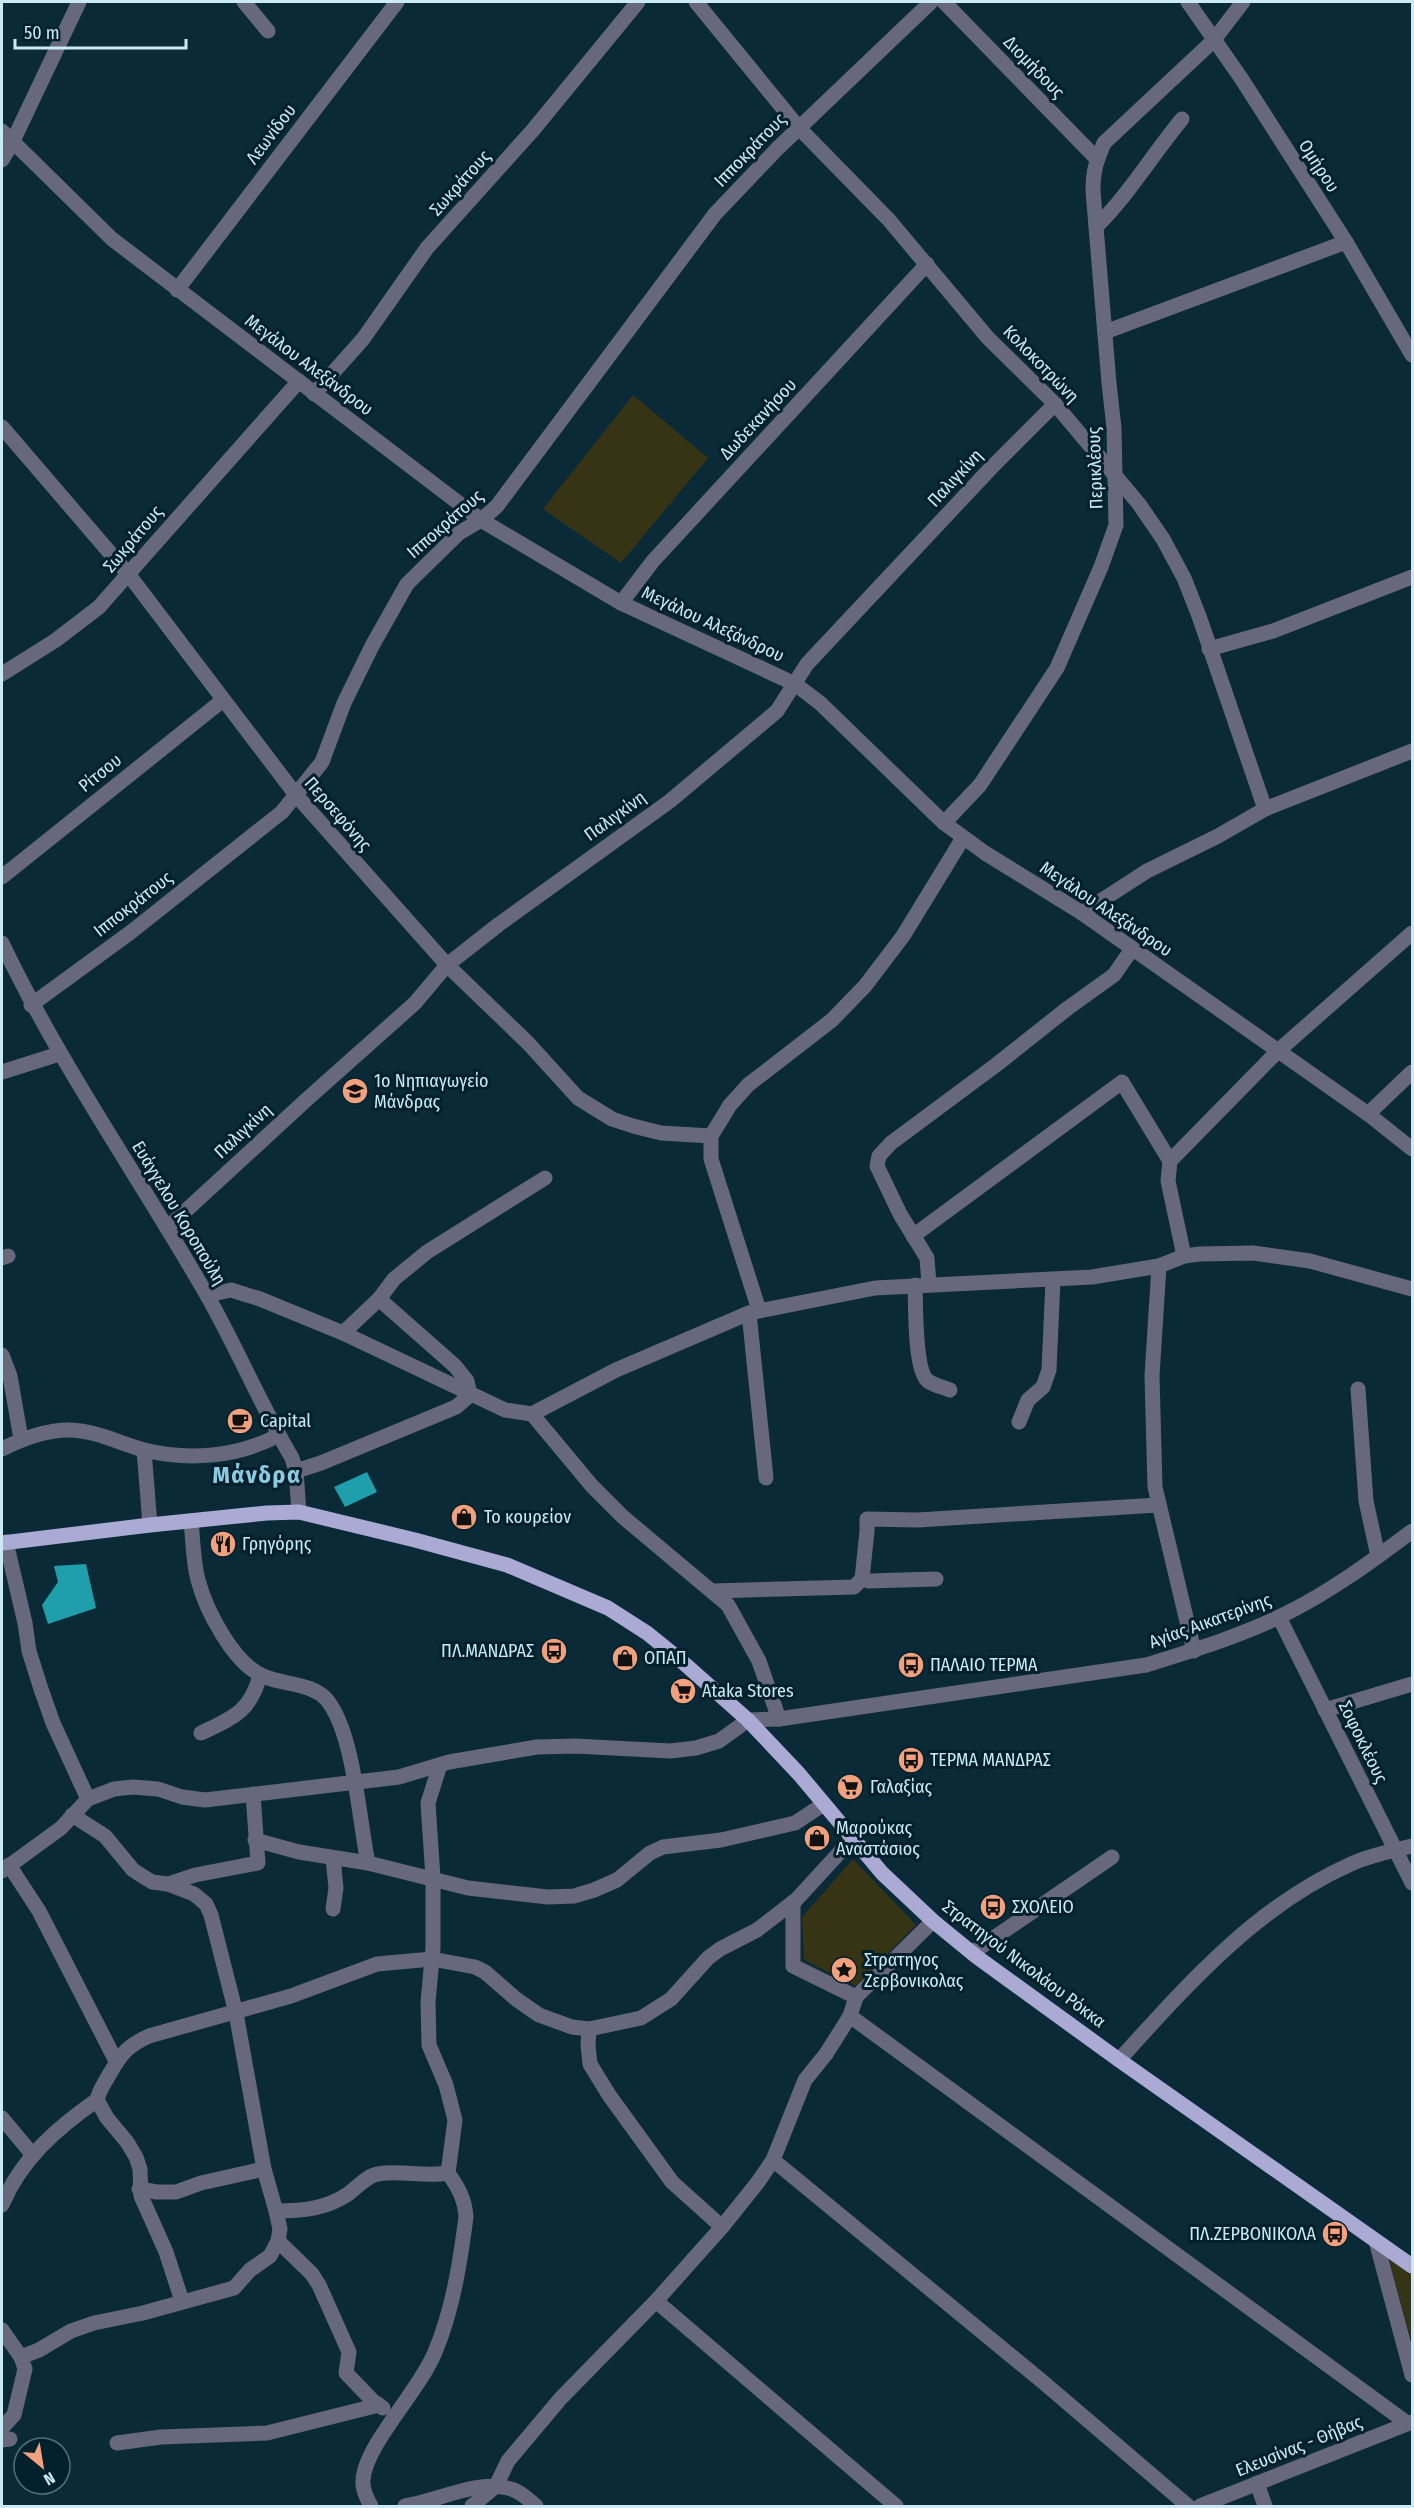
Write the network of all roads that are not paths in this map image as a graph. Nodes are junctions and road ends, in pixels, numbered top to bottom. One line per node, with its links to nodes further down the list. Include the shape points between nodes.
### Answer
1 (79, 2): 15 (street)
2 (244, 2): 10 (street)
3 (397, 2): 21 (street, Λεωνίδου)
4 (638, 2): 25 (street, Σωκράτους, via 533,130 427,248 363,339)
5 (696, 2): 13 (street, Κολοκοτρώνη)
6 (932, 2): 13 (street, Ιπποκράτους)
7 (944, 2): 16 (street, Διομήδους)
8 (1188, 2): 11 (street, Ομήρου)
9 (1243, 2): 11 (street, Περικλέους)
10 (268, 31)
11 (1214, 41): 16 (street, Περικλέους, via 1104,144); 19 (street, Ομήρου)
12 (1182, 119): 18 (street, via 1120,202)
13 (799, 128): 20 (street, Κολοκοτρώνη); 29 (street, Ιπποκράτους, via 716,214 496,506)
14 (2, 131): 15 (street, Μεγάλου Αλεξάνδρου)
15 (12, 143): 17 (street); 21 (street, Μεγάλου Αλεξάνδρου, via 111,239)
16 (1097, 159): 18 (street, Περικλέους, via 1093,171)
17 (2, 160)
18 (1096, 226): 22 (street, Περικλέους)
19 (1346, 242): 22 (street); 23 (street, Ομήρου)
20 (927, 264): 26 (street, Κολοκοτρώνη, via 988,338); 32 (street, Δωδεκανήσου, via 652,561)
21 (177, 290): 24 (street, Μεγάλου Αλεξάνδρου)
22 (1105, 332): 28 (street, Περικλέους)
23 (1413, 355)
24 (299, 381): 25 (street, Μεγάλου Αλεξάνδρου); 30 (street, Σωκράτους)
25 (314, 394): 29 (street, Μεγάλου Αλεξάνδρου)
26 (1055, 404): 28 (street, Κολοκοτρώνη); 35 (street, Παλιγκίνη, via 807,664)
27 (2, 427): 30 (street, Περσεφόνης)
28 (1115, 479): 33 (street, Κολοκοτρώνη, via 1139,504 1163,539 1184,578); 40 (street, Περικλέους, via 1116,525 1057,668 980,785)
29 (481, 520): 32 (street, Μεγάλου Αλεξάνδρου); 38 (street, Ιπποκράτους, via 459,533 407,584 344,703 322,762)
30 (129, 575): 34 (street, Σωκράτους, via 90,614); 36 (street, Περσεφόνης)
31 (1413, 577): 33 (street, via 1273,631)
32 (621, 603): 35 (street, Μεγάλου Αλεξάνδρου)
33 (1209, 649): 39 (street, Κολοκοτρώνη)
34 (2, 674)
35 (795, 684): 40 (street, Μεγάλου Αλεξάνδρου); 47 (street, Παλιγκίνη, via 777,711 670,801)
36 (223, 700): 38 (street, Περσεφόνης); 42 (street, Ρίτσου)
37 (1413, 751): 39 (street)
38 (296, 795): 47 (street, Περσεφόνης); 48 (street, Ιπποκράτους, via 282,812 140,925)
39 (1265, 809): 43 (street, via 1147,872)
40 (944, 823): 41 (street, Μεγάλου Αλεξάνδρου)
41 (963, 838): 43 (street, Μεγάλου Αλεξάνδρου); 54 (street, via 903,936 865,986 832,1020 748,1085 729,1105)
42 (2, 877)
43 (1082, 913): 46 (street, Μεγάλου Αλεξάνδρου)
44 (1413, 933): 49 (street)
45 (2, 943): 48 (street, Ευάγγελου Κοροπούλη)
46 (1132, 949): 49 (street, Μεγάλου Αλεξάνδρου); 59 (street, via 1114,975 879,1156 877,1166)
47 (447, 965): 54 (street, Περσεφόνης, via 578,1098 612,1119 652,1131); 58 (street, Παλιγκίνη, via 415,1003)
48 (31, 1005): 50 (street, Ευάγγελου Κοροπούλη)
49 (1278, 1050): 53 (street, Μεγάλου Αλεξάνδρου); 56 (street)
50 (59, 1054): 51 (street); 58 (street, Ευάγγελου Κοροπούλη)
51 (2, 1072)
52 (1413, 1072): 53 (street)
53 (1368, 1114): 55 (street, Μεγάλου Αλεξάνδρου)
54 (711, 1136): 67 (street, via 711,1159)
55 (1413, 1149)
56 (1170, 1161): 59 (street, via 1122,1082); 60 (street, via 1168,1181)
57 (545, 1178): 66 (street, via 427,1252 394,1280)
58 (167, 1228): 65 (street, Ευάγγελου Κοροπούλη)
59 (913, 1236): 63 (street, via 927,1258)
60 (1184, 1256): 61 (street); 64 (street, via 1253,1253 1310,1261)
61 (1159, 1266): 62 (street); 81 (street, via 1152,1376)
62 (1053, 1280): 63 (street); 74 (street, via 1049,1370 1043,1387 1028,1400)
63 (922, 1285): 67 (street, via 875,1288); 71 (street, via 922,1373 928,1381)
64 (1413, 1289)
65 (208, 1298): 68 (street, via 231,1290); 75 (street, Ευάγγελου Κοροπούλη)
66 (379, 1299): 68 (street); 72 (street, via 455,1366 468,1381)
67 (754, 1311): 73 (street, via 616,1370); 80 (street)
68 (344, 1333): 72 (street)
69 (2, 1355): 76 (street, via 10,1376)
70 (1358, 1389): 87 (street, via 1366,1501)
71 (950, 1390)
72 (470, 1395): 73 (street, via 505,1410); 79 (street, via 456,1407)
73 (531, 1414): 90 (street, via 623,1517)
74 (1019, 1422)
75 (279, 1436): 78 (street, via 228,1454 171,1455); 79 (street, Ευάγγελου Κοροπούλη)
76 (21, 1439): 77 (street); 78 (street, via 69,1430)
77 (2, 1449)
78 (144, 1450): 84 (street)
79 (296, 1471): 82 (street, Ευάγγελου Κοροπούλη)
80 (766, 1478)
81 (1158, 1505): 88 (street, via 918,1520 867,1519); 92 (street)
82 (299, 1512): 83 (main road, Στρατηγού Νικολάου Ρόκκα); 97 (main road, Στρατηγού Νικολάου Ρόκκα, via 507,1565 608,1608 670,1651)
83 (191, 1521): 84 (main road, Στρατηγού Νικολάου Ρόκκα); 93 (street, via 198,1581 208,1607 236,1653)
84 (150, 1525): 86 (main road, Στρατηγού Νικολάου Ρόκκα)
85 (1413, 1531): 87 (street, Αγίας Αικατερίνης)
86 (4, 1543): 102 (street, via 41,1689)
87 (1378, 1556): 91 (street, Αγίας Αικατερίνης)
88 (862, 1579): 89 (street); 90 (street, via 854,1587 839,1589)
89 (936, 1579)
90 (713, 1591): 96 (street, via 739,1622 759,1661)
91 (1279, 1617): 92 (street, Αγίας Αικατερίνης); 95 (street, Σοφοκλέους)
92 (1194, 1651): 96 (street, Αγίας Αικατερίνης, via 1146,1665)
93 (260, 1675): 98 (street, via 249,1703); 100 (street, via 313,1690 326,1699 341,1729)
94 (1413, 1684): 95 (street)
95 (1325, 1710): 108 (street, Σοφοκλέους)
96 (779, 1719): 97 (street, Αγίας Αικατερίνης)
97 (748, 1720): 99 (street, via 719,1741 696,1748 537,1748); 103 (main road, Στρατηγού Νικολάου Ρόκκα)
98 (201, 1733)
99 (440, 1766): 100 (street, via 399,1777); 113 (street, via 428,1803)
100 (354, 1781): 101 (street); 111 (street)
101 (253, 1794): 102 (street, via 205,1800 133,1787); 106 (street)
102 (88, 1800): 104 (street)
103 (824, 1804): 105 (main road, Στρατηγού Νικολάου Ρόκκα); 113 (street, via 795,1823 721,1840 663,1847 617,1880 574,1896 513,1894)
104 (72, 1815): 112 (street, via 61,1828); 115 (street, via 105,1836 133,1870 152,1882)
105 (852, 1839): 116 (street); 118 (main road, Στρατηγού Νικολάου Ρόκκα)
106 (255, 1840): 110 (street); 115 (street, via 258,1863)
107 (1413, 1846): 108 (street)
108 (1395, 1851): 114 (street, Σοφοκλέους); 125 (street, via 1343,1868 1276,1908 1196,1976)
109 (1113, 1857): 119 (street)
110 (333, 1858): 111 (street); 117 (street)
111 (368, 1863): 113 (street)
112 (5, 1868): 126 (street, via 39,1911)
113 (433, 1878): 120 (street)
114 (1413, 1883)
115 (168, 1884): 122 (street, via 194,1894 212,1915)
116 (793, 1902): 121 (street, via 793,1966); 124 (street, via 757,1930 708,1958 659,2008 640,2018)
117 (333, 1909)
118 (933, 1921): 119 (main road, Στρατηγού Νικολάου Ρόκκα); 121 (street)
119 (972, 1953): 125 (main road, Στρατηγού Νικολάου Ρόκκα)
120 (432, 1959): 122 (street, via 377,1964); 124 (street, via 475,1967 539,2015); 132 (street, via 429,2045 455,2120)
121 (856, 1997): 123 (street)
122 (236, 2013): 126 (street, via 149,2036 133,2044); 131 (street)
123 (850, 2016): 130 (street, via 805,2080); 147 (street)
124 (589, 2029): 136 (street, via 590,2064 609,2095 672,2182)
125 (1119, 2060): 138 (main road, Στρατηγού Νικολάου Ρόκκα)
126 (116, 2061): 127 (street)
127 (97, 2100): 129 (street); 133 (street, via 135,2157 140,2169)
128 (2, 2118): 129 (street)
129 (32, 2154): 134 (street)
130 (773, 2160): 136 (street); 157 (street)
131 (264, 2169): 133 (street, via 176,2192); 135 (street)
132 (448, 2172): 135 (street, via 432,2176 376,2174 327,2205 302,2211); 146 (street, via 465,2204 466,2217 452,2306 435,2353)
133 (139, 2189): 140 (street)
134 (2, 2205)
135 (276, 2211): 137 (street)
136 (722, 2227): 141 (street)
137 (278, 2241): 140 (street, via 270,2256 234,2288); 145 (street, via 319,2285 349,2352 346,2373)
138 (1376, 2241): 139 (main road, Στρατηγού Νικολάου Ρόκκα); 144 (street)
139 (1413, 2266)
140 (182, 2301): 143 (street, via 94,2323)
141 (656, 2301): 151 (street, via 561,2398 508,2461); 156 (street)
142 (2, 2330): 143 (street)
143 (21, 2356): 148 (street, via 25,2369 21,2391)
144 (1413, 2375)
145 (379, 2405): 146 (street); 149 (street, via 267,2433 161,2437)
146 (396, 2417): 152 (street, via 375,2447 363,2481)
147 (1410, 2422): 150 (street, Ελευσίνας - Θήβας)
148 (4, 2436)
149 (117, 2443)
150 (1257, 2483): 158 (street, Ελευσίνας - Θήβας); 159 (street)
151 (496, 2486): 153 (street); 154 (street); 155 (street, via 516,2490)
152 (371, 2506)
153 (405, 2506)
154 (472, 2506)
155 (536, 2506)
156 (897, 2506)
157 (1188, 2506)
158 (1200, 2506)
159 (1265, 2506)

